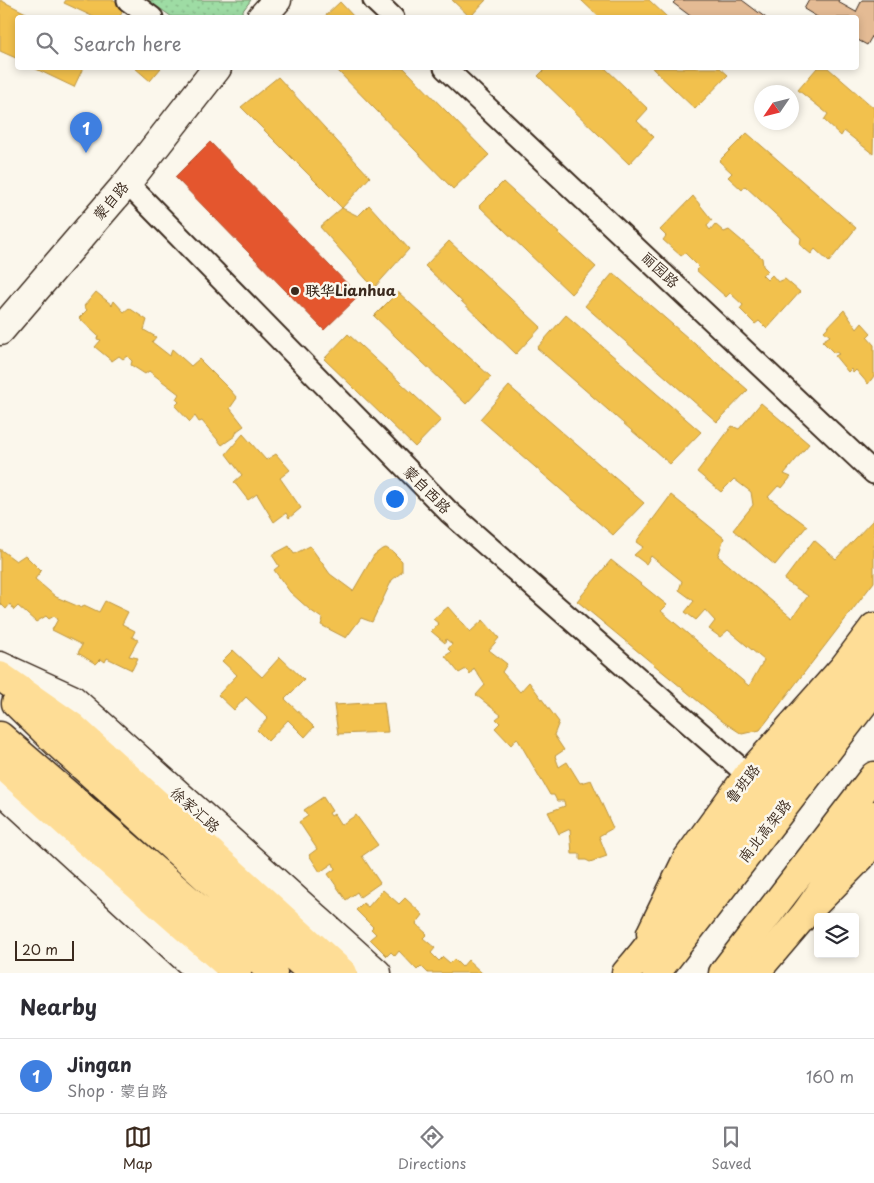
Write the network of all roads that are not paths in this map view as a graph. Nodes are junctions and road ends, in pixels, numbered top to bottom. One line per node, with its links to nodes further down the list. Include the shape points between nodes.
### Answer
1 (128, 0): 4 (street)
2 (277, 0): 5 (main road)
3 (374, 0): 6 (street)
4 (148, 15)
5 (264, 15)
6 (390, 15)
7 (216, 70): 9 (main road, 蒙自路)
8 (448, 70): 11 (street, 丽园路)
9 (127, 183): 10 (main road, 蒙自路); 21 (street, 蒙自西路, via 449,512)
10 (0, 331)
11 (874, 473)
12 (874, 627): 21 (main road, 鲁班路, via 844,667)
13 (874, 657): 28 (main road, via 739,831)
14 (0, 666): 34 (main road, 徐家汇路, via 72,699)
15 (874, 672): 28 (main road)
16 (0, 676): 33 (main road, via 73,727)
17 (0, 688): 32 (main road)
18 (874, 690): 28 (main road, 南北高架路)
19 (0, 736): 31 (main road)
20 (0, 763): 30 (main road)
21 (748, 774): 28 (main road, 鲁班路, via 687,859)
22 (874, 776): 35 (main road)
23 (0, 788): 29 (main road)
24 (874, 795): 27 (main road, via 819,872)
25 (874, 815): 27 (main road)
26 (874, 840): 27 (main road)
27 (806, 913): 36 (main road)
28 (640, 968)
29 (202, 973)
30 (237, 973)
31 (273, 973)
32 (312, 973)
33 (343, 973)
34 (377, 973)
35 (723, 973)
36 (755, 973)

